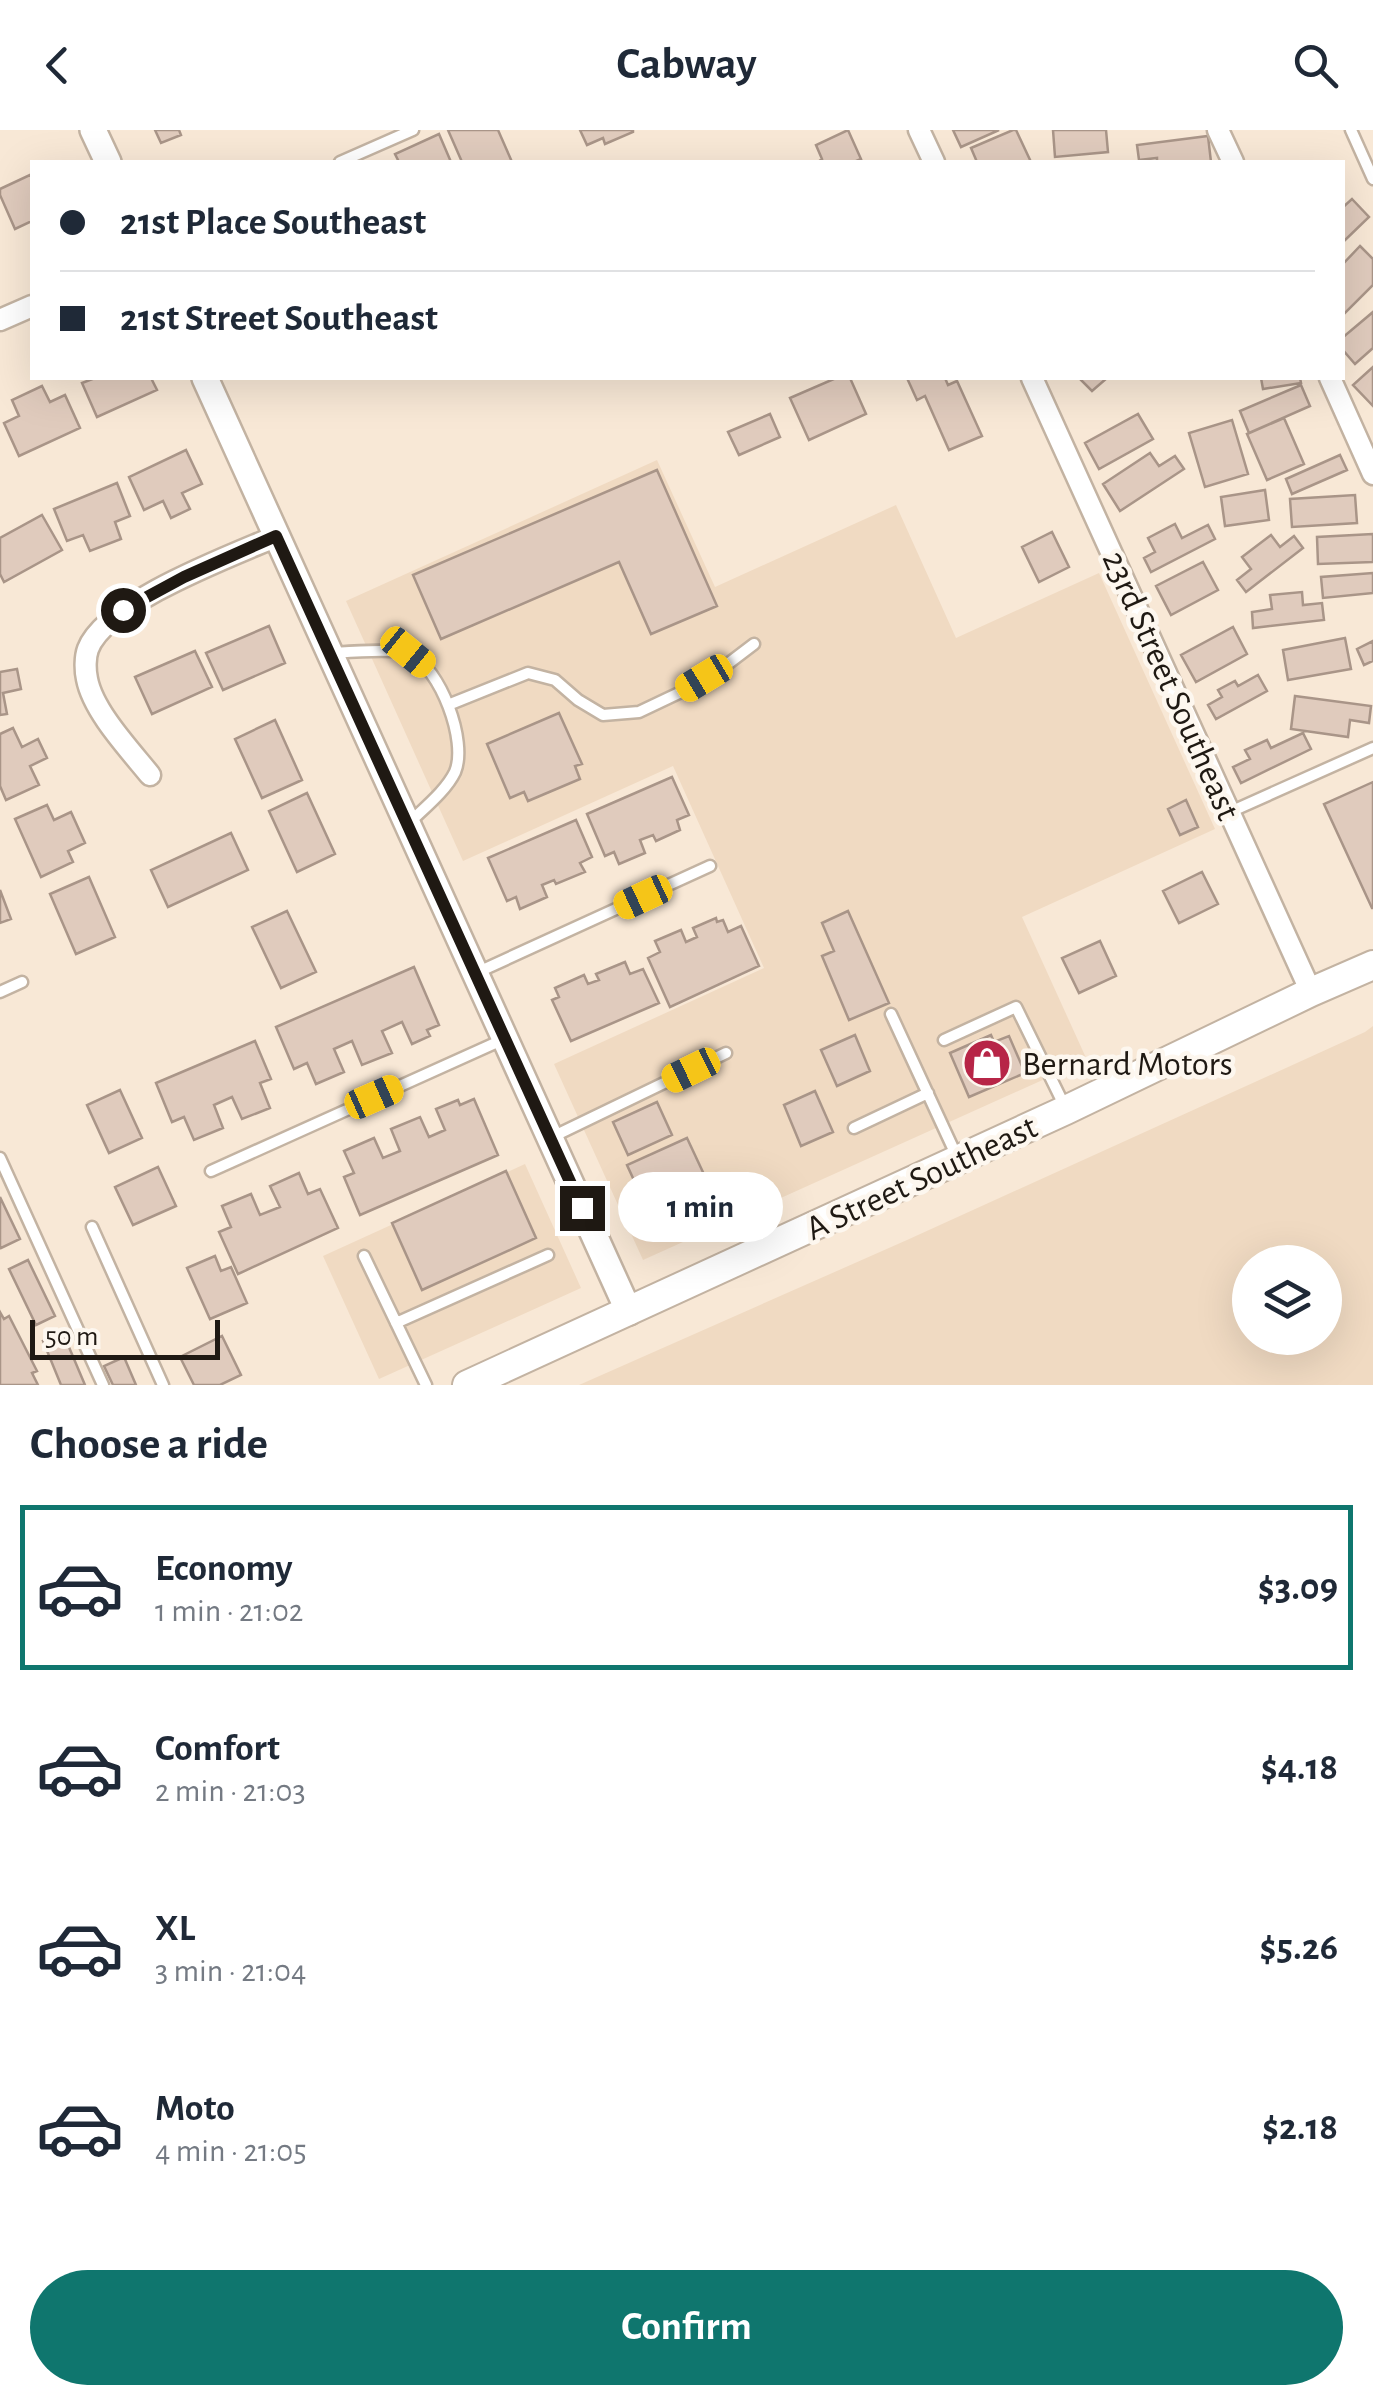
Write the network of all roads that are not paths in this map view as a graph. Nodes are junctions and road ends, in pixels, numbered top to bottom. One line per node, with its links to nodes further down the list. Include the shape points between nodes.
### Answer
1 (93, 130): 6 (street)
2 (413, 130): 7 (lane)
3 (919, 130): 8 (street)
4 (1218, 130): 9 (street)
5 (1352, 130): 10 (lane)
6 (107, 160)
7 (345, 160)
8 (933, 160)
9 (1232, 160)
10 (1373, 180)
11 (30, 307): 12 (street)
12 (0, 320)
13 (206, 380): 17 (street)
14 (1033, 380): 23 (street, 23rd Street Southeast)
15 (1331, 380): 16 (street)
16 (1373, 474)
17 (276, 536): 19 (street); 22 (street, via 123,610 88,647 87,682 98,706)
18 (754, 644): 20 (lane, via 639,712 603,716 555,680 528,673)
19 (330, 653): 20 (lane, via 408,652 432,671); 24 (street)
20 (448, 705): 24 (lane, via 457,740 454,774)
21 (1373, 748): 23 (lane)
22 (150, 775)
23 (1230, 812): 30 (street, 23rd Street Southeast)
24 (407, 825): 27 (street)
25 (710, 866): 27 (lane)
26 (1373, 965): 30 (main road, A Street Southeast)
27 (475, 974): 32 (street)
28 (22, 982): 29 (lane)
29 (0, 992)
30 (1311, 992): 36 (main road, A Street Southeast)
31 (891, 1014): 35 (lane)
32 (504, 1038): 38 (street); 41 (lane)
33 (944, 1040): 36 (lane, via 1016,1007)
34 (726, 1053): 38 (lane)
35 (928, 1094): 37 (lane); 40 (lane)
36 (1066, 1110): 40 (main road, A Street Southeast)
37 (854, 1128)
38 (550, 1139): 45 (street)
39 (0, 1158): 47 (lane)
40 (958, 1160): 45 (main road, A Street Southeast)
41 (211, 1171)
42 (92, 1227): 48 (lane)
43 (548, 1255): 46 (lane)
44 (364, 1256): 46 (lane)
45 (630, 1312): 50 (main road, A Street Southeast)
46 (396, 1323): 49 (lane)
47 (103, 1385)
48 (163, 1385)
49 (426, 1385)
50 (467, 1385)

